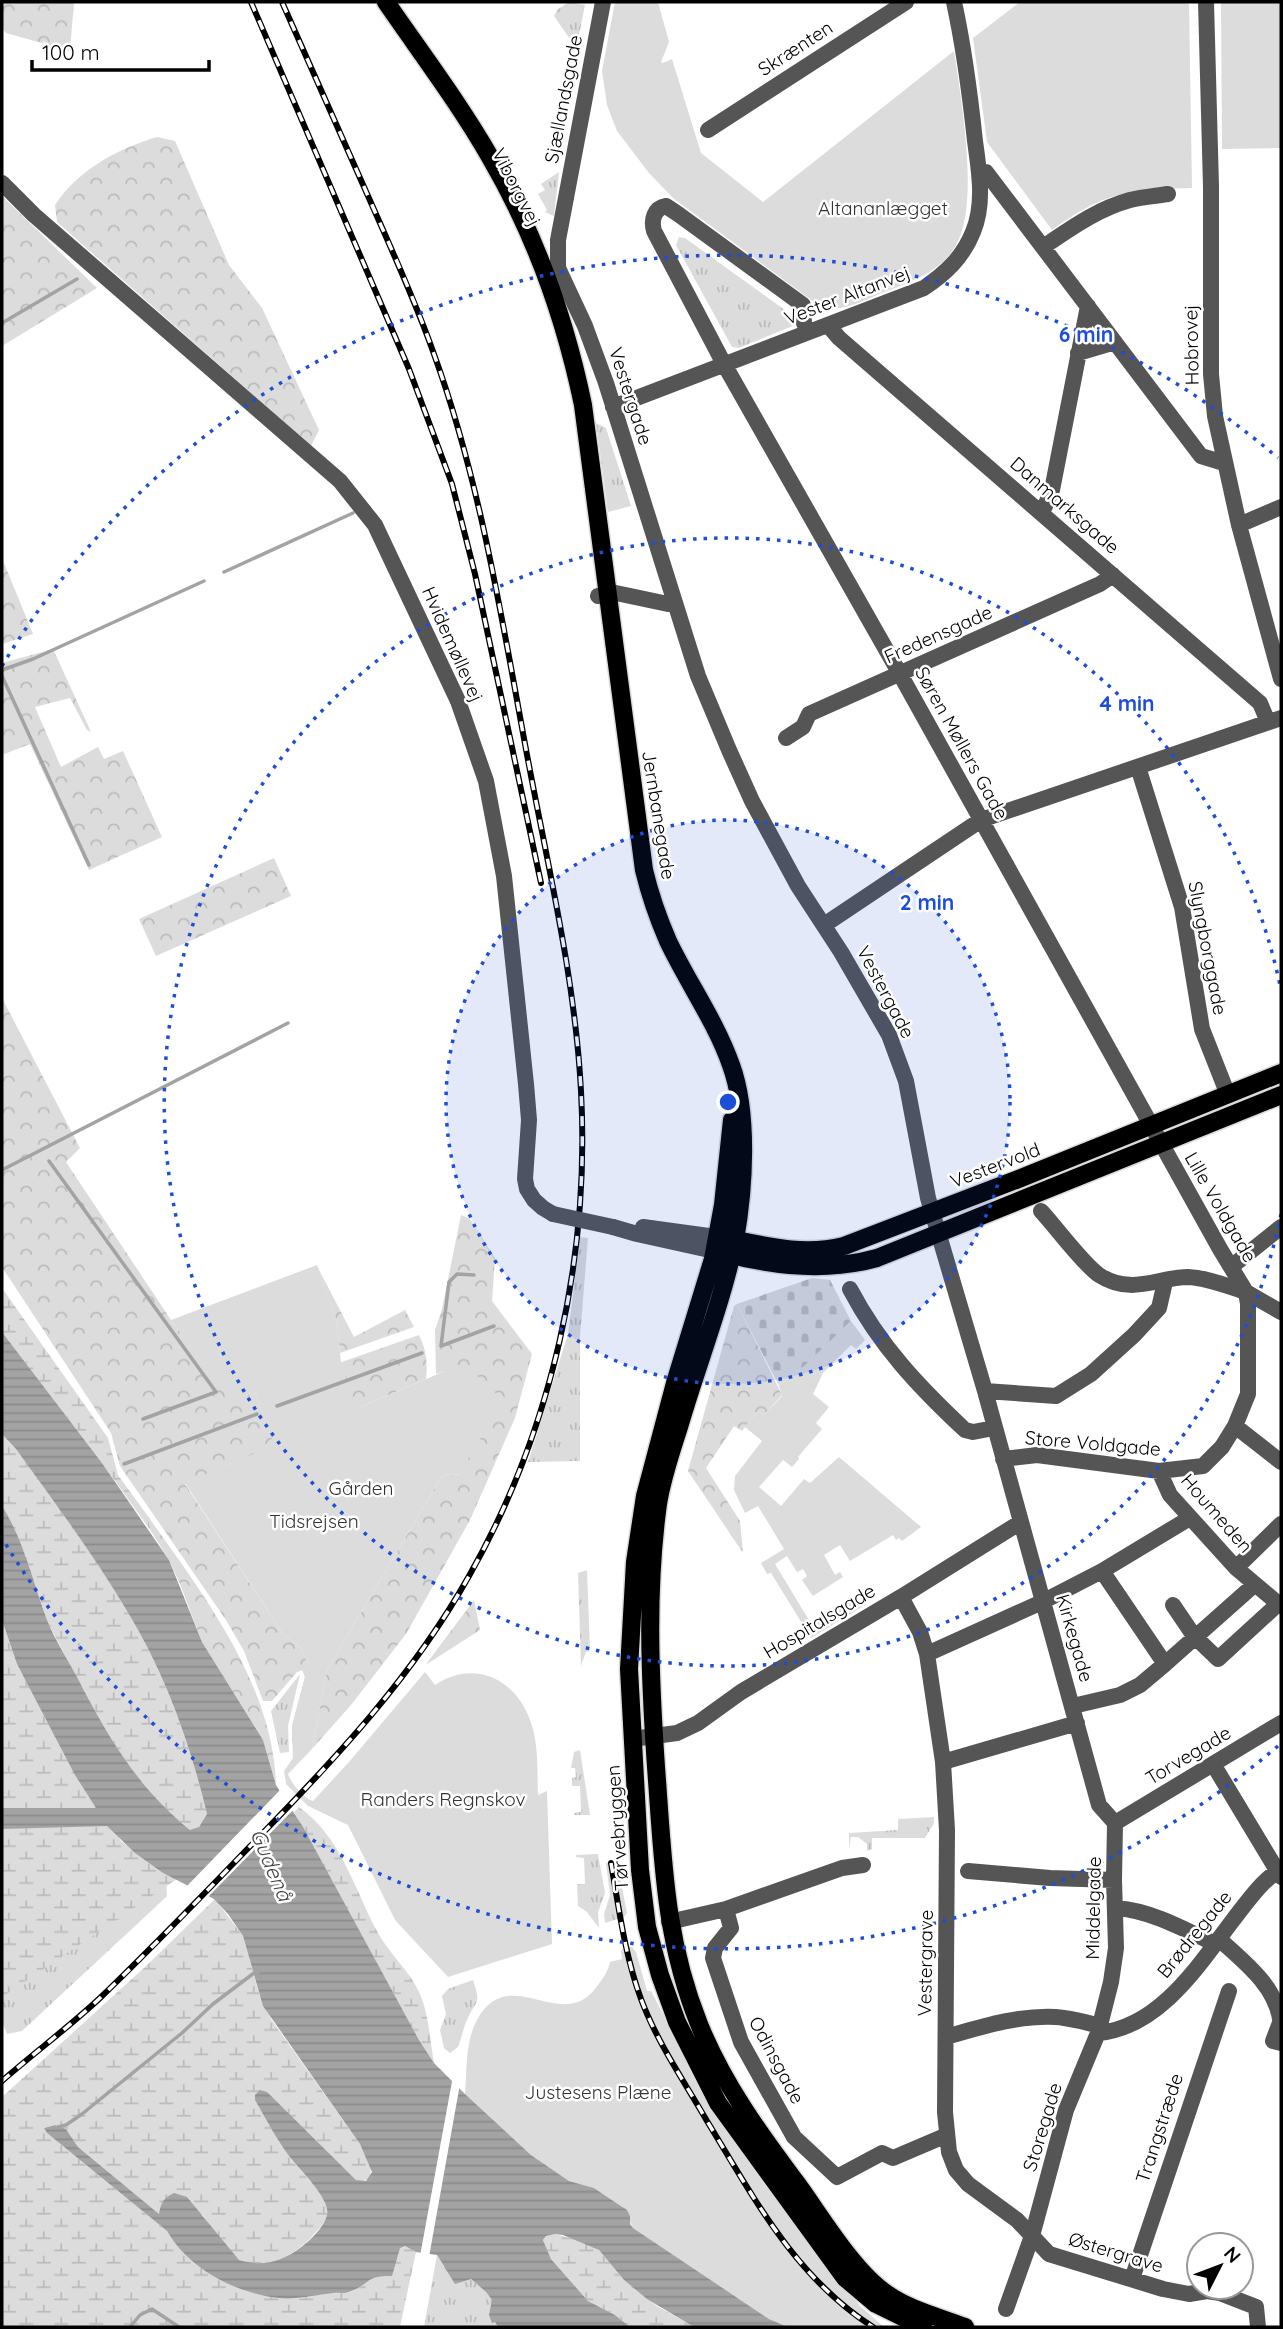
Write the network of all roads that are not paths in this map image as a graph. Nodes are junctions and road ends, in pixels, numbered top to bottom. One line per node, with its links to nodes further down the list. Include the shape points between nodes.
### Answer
1 (372, 2): 20 (main road, Viborgvej, via 472,147 503,202 552,320)
2 (386, 2): 20 (main road, Viborgvej, via 481,141 513,198 569,344)
3 (603, 2): 11 (street, Sjællandsgade)
4 (906, 2): 7 (street, Skrænten)
5 (954, 2): 8 (street, Vester Altanvej, via 967,66)
6 (1206, 2): 21 (street, Hobrovej, via 1211,374)
7 (708, 130)
8 (979, 172): 12 (street, via 986,172); 14 (street, Vester Altanvej, via 980,207 973,232 946,272 924,288)
9 (2, 183): 44 (street, Hvidemøllevej, bridge, via 340,481 374,525 458,701 486,781 504,876 526,1084 529,1120 524,1178 534,1200 553,1214 613,1227 679,1230)
10 (1168, 194): 12 (street, via 1110,207)
11 (564, 205): 19 (street, Vestergade, via 558,268 585,326)
12 (1043, 247): 13 (street)
13 (1088, 306): 16 (street); 17 (street)
14 (828, 325): 15 (street, Vester Altanvej); 23 (street, Danmarksgade)
15 (808, 332): 18 (street, Vester Altanvej); 18 (street, Søren Møllers Gade, via 803,305 661,206 653,219 654,231)
16 (1115, 342): 17 (street); 21 (street, via 1201,456)
17 (1078, 352): 23 (street, via 1052,490)
18 (724, 363): 19 (street, Vester Altanvej); 28 (street, Søren Møllers Gade)
19 (613, 407): 27 (street, Vestergade)
20 (579, 410): 26 (main road, Jernbanegade)
21 (1224, 463): 24 (street, Hobrovej)
22 (1281, 507): 24 (street)
23 (1042, 513): 25 (street, Danmarksgade)
24 (1239, 525): 29 (street, Hobrovej)
25 (1113, 575): 28 (street, Fredensgade); 30 (street, Danmarksgade)
26 (603, 595): 27 (street); 44 (main road, Jernbanegade, via 650,893 669,943 725,1049 737,1083 743,1146 739,1220)
27 (674, 602): 34 (street, Vestergade, via 698,676 752,802 797,886)
28 (900, 674): 31 (street, Fredensgade, via 809,714 803,727); 33 (street, Søren Møllers Gade)
29 (1281, 680)
30 (1274, 720): 32 (street)
31 (786, 738)
32 (1138, 766): 33 (street); 36 (street, Slyngborggade, via 1182,907 1202,1029)
33 (981, 820): 34 (street); 38 (street, Søren Møllers Gade)
34 (824, 925): 41 (street, Vestergade, via 890,1035 906,1082)
35 (1281, 1073): 36 (main road, Vestervold)
36 (1228, 1095): 38 (main road, Vestervold)
37 (1281, 1095): 39 (main road)
38 (1152, 1126): 39 (street, Søren Møllers Gade); 41 (main road, Vestervold)
39 (1161, 1143): 43 (main road); 45 (street, Lille Voldgade)
40 (1041, 1211): 46 (street, via 1097,1273 1110,1281)
41 (932, 1213): 43 (street, Vestergade); 44 (main road, Vestervold, via 828,1250)
42 (1281, 1227): 45 (street)
43 (938, 1234): 44 (main road, via 850,1266 821,1267); 50 (street, Vestergade)
44 (724, 1246): 72 (main road, via 659,1501 650,1626); 73 (main road, Tørvebryggen, via 709,1275 645,1496 630,1621)
45 (1231, 1267): 48 (street, Lille Voldgade)
46 (1165, 1282): 48 (street, via 1199,1278); 50 (street, via 1159,1308 1091,1374 1068,1389 1056,1396)
47 (850, 1289): 52 (street, via 876,1333 921,1389 965,1430)
48 (1246, 1292): 49 (street, Lille Voldgade); 51 (street, Store Voldgade, via 1248,1394)
49 (1281, 1312)
50 (985, 1391): 52 (street, Vestergade)
51 (1235, 1426): 54 (street); 55 (street, Store Voldgade, via 1203,1466)
52 (994, 1428): 53 (street, Store Voldgade)
53 (1003, 1459): 55 (street, Store Voldgade, via 1037,1455); 57 (street, Kirkegade)
54 (1281, 1462)
55 (1159, 1471): 56 (street, Houmeden, via 1170,1495)
56 (1190, 1518): 59 (street, Houmeden); 60 (street)
57 (1021, 1522): 62 (street, Hospitalsgade); 63 (street, Kirkegade)
58 (1279, 1531): 59 (street)
59 (1236, 1568): 61 (street, Houmeden)
60 (1102, 1571): 63 (street); 68 (street)
61 (1254, 1585): 65 (street, Houmeden); 66 (street)
62 (901, 1597): 67 (street, Vestergrave); 72 (street, Hospitalsgade, via 741,1692 698,1723 677,1733)
63 (1042, 1602): 67 (street); 69 (street, Kirkegade)
64 (1173, 1605): 66 (street)
65 (1280, 1605): 66 (street, via 1218,1659)
66 (1194, 1636): 68 (street)
67 (927, 1654): 74 (street, Vestergrave)
68 (1164, 1664): 69 (street, via 1140,1685 1119,1695)
69 (1073, 1706): 70 (street, Kirkegade)
70 (1077, 1723): 74 (street); 76 (street, Kirkegade, via 1099,1805)
71 (1281, 1723): 75 (street, Torvegade)
72 (654, 1736): 73 (street, Hospitalsgade); 83 (main road)
73 (632, 1739): 94 (main road, Tørvebryggen, via 647,1927 688,2049 718,2103 845,2278 876,2304)
74 (943, 1762): 78 (street, Vestergrave)
75 (1213, 1764): 76 (street, Torvegade); 79 (street)
76 (1115, 1823): 80 (street, Middelgade)
77 (863, 1865): 82 (street, via 842,1868)
78 (956, 1870): 80 (street); 88 (street, Vestergrave)
79 (1280, 1872): 84 (street, Brødregade, via 1254,1894)
80 (1114, 1880): 81 (street, Middelgade)
81 (1116, 1908): 84 (street, via 1133,1910); 87 (street, Middelgade, via 1116,1948)
82 (726, 1909): 83 (street); 90 (street, Odinsgade, via 731,1928 713,1958 727,2007 741,2042 794,2137 837,2177 882,2153 893,2158)
83 (669, 1922): 95 (main road, via 684,1985 701,2028 724,2078 768,2145 871,2281 905,2305)
84 (1217, 1942): 86 (street, via 1267,1988); 87 (street, Brødregade, via 1191,1976 1158,2007 1124,2029)
85 (1228, 1991): 92 (street, Trangstræde)
86 (1281, 2020): 89 (street, via 1273,2041)
87 (1099, 2030): 88 (street, via 1057,2017 1032,2018); 91 (street, Storegade, via 1066,2110)
88 (946, 2037): 90 (street, Vestergrave)
89 (1281, 2043)
90 (947, 2134): 91 (street, Vestergrave, via 956,2171)
91 (1032, 2236): 92 (street, Østergrave, via 1049,2254); 93 (street, Storegade)
92 (1132, 2279): 96 (street, Østergrave, via 1181,2293 1207,2291 1231,2297 1256,2307)
93 (1006, 2309)
94 (923, 2327)
95 (965, 2327)
96 (1258, 2327)

